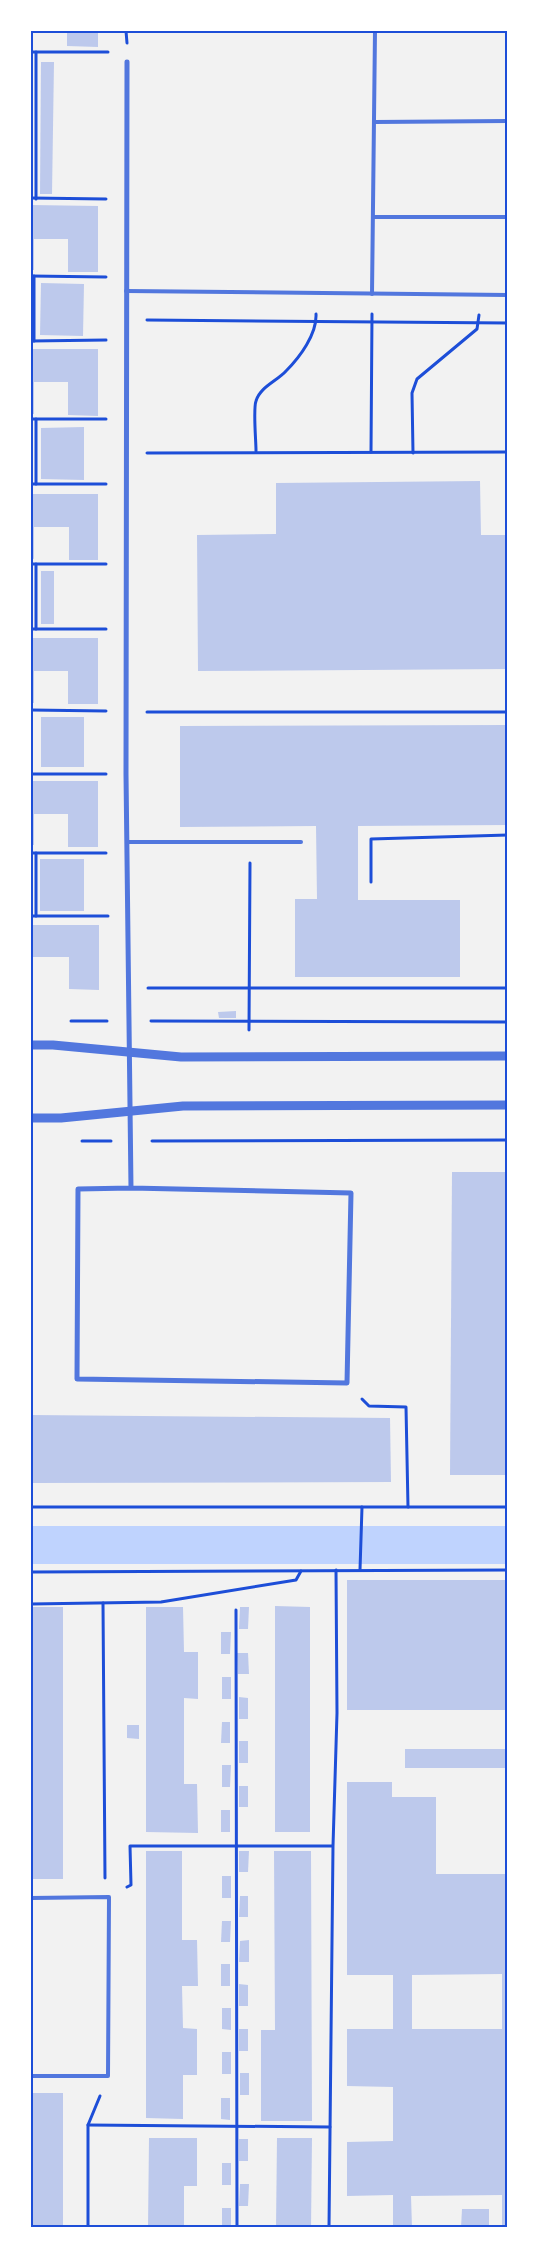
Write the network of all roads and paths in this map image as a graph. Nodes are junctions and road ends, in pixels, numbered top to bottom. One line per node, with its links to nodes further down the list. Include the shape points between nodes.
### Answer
1 (375, 31): 6 (lane)
2 (31, 52): 3 (path)
3 (36, 52): 4 (path); 9 (path)
4 (118, 52)
5 (127, 62): 10 (street)
6 (374, 122): 7 (lane); 11 (lane)
7 (508, 122)
8 (31, 198): 9 (path)
9 (36, 198): 10 (path)
10 (126, 199): 14 (street)
11 (373, 217): 12 (lane); 17 (lane)
12 (508, 218)
13 (33, 276): 14 (path); 26 (path)
14 (126, 277): 15 (street)
15 (126, 291): 16 (lane); 20 (street)
16 (315, 293): 17 (lane); 21 (path)
17 (372, 294): 18 (lane); 22 (path)
18 (479, 295): 19 (lane); 23 (path)
19 (508, 295)
20 (126, 320): 21 (path); 25 (street)
21 (317, 322): 22 (path); 30 (path, via 286,371 255,401)
22 (372, 323): 23 (path); 31 (path)
23 (479, 323): 24 (path); 34 (path, via 477,329 417,379 412,393)
24 (508, 323)
25 (126, 340): 26 (path); 29 (street)
26 (33, 341)
27 (31, 419): 28 (path)
28 (36, 419): 29 (path); 36 (path)
29 (126, 419): 33 (street)
30 (256, 451): 31 (path); 33 (path)
31 (371, 452): 34 (path)
32 (508, 452): 34 (path)
33 (126, 453): 37 (street)
34 (413, 453)
35 (31, 484): 36 (path)
36 (36, 484): 37 (path)
37 (127, 484): 40 (street)
38 (31, 564): 39 (path)
39 (36, 564): 40 (path); 42 (path)
40 (126, 564): 43 (street)
41 (31, 629): 42 (path)
42 (36, 629): 43 (path)
43 (126, 629): 45 (street)
44 (31, 710): 45 (path)
45 (126, 712): 46 (path); 48 (street)
46 (508, 712)
47 (31, 774): 48 (path)
48 (126, 774): 50 (street)
49 (508, 835): 56 (path, via 371,839)
50 (127, 842): 51 (lane); 55 (street)
51 (250, 842): 52 (lane); 59 (path)
52 (301, 842)
53 (31, 853): 54 (path)
54 (36, 853): 55 (path); 57 (path)
55 (127, 853): 58 (street)
56 (371, 882)
57 (34, 916): 58 (path)
58 (128, 916): 60 (street)
59 (251, 987): 60 (path); 61 (path); 64 (path)
60 (129, 988): 63 (street)
61 (508, 988)
62 (70, 1021): 63 (path)
63 (129, 1021): 64 (path); 68 (street)
64 (249, 1021): 65 (path); 66 (path)
65 (508, 1022)
66 (249, 1030)
67 (31, 1045): 68 (street)
68 (129, 1052): 69 (street, via 181,1057); 71 (street)
69 (508, 1056)
70 (508, 1105): 71 (street, via 183,1106)
71 (130, 1112): 72 (street); 75 (street)
72 (31, 1118)
73 (508, 1140): 75 (path)
74 (81, 1142): 75 (path)
75 (131, 1142): 76 (street)
76 (131, 1188): 77 (street, via 351,1193); 77 (street, via 78,1189 77,1379)
77 (347, 1383): 81 (path, via 369,1406 406,1408)
78 (508, 1506): 81 (path)
79 (31, 1507): 80 (path)
80 (362, 1507): 81 (path); 83 (path)
81 (408, 1507)
82 (336, 1570): 83 (path); 85 (path); 91 (path, via 337,1713)
83 (360, 1570): 84 (path)
84 (508, 1570)
85 (301, 1571): 86 (path); 87 (path, via 296,1580 161,1602)
86 (31, 1572)
87 (102, 1603): 88 (path); 93 (path, via 106,1885)
88 (31, 1604)
89 (236, 1610): 90 (path)
90 (237, 1845): 91 (path); 93 (path, via 130,1846 130,1885); 97 (path)
91 (333, 1846): 98 (path)
92 (31, 1898): 93 (lane)
93 (109, 1898): 95 (lane)
94 (31, 2076): 95 (lane)
95 (108, 2076): 96 (path)
96 (88, 2125): 97 (path); 99 (path)
97 (238, 2126): 98 (path); 100 (path)
98 (330, 2127): 101 (path)
99 (88, 2228)
100 (237, 2228)
101 (329, 2228)

